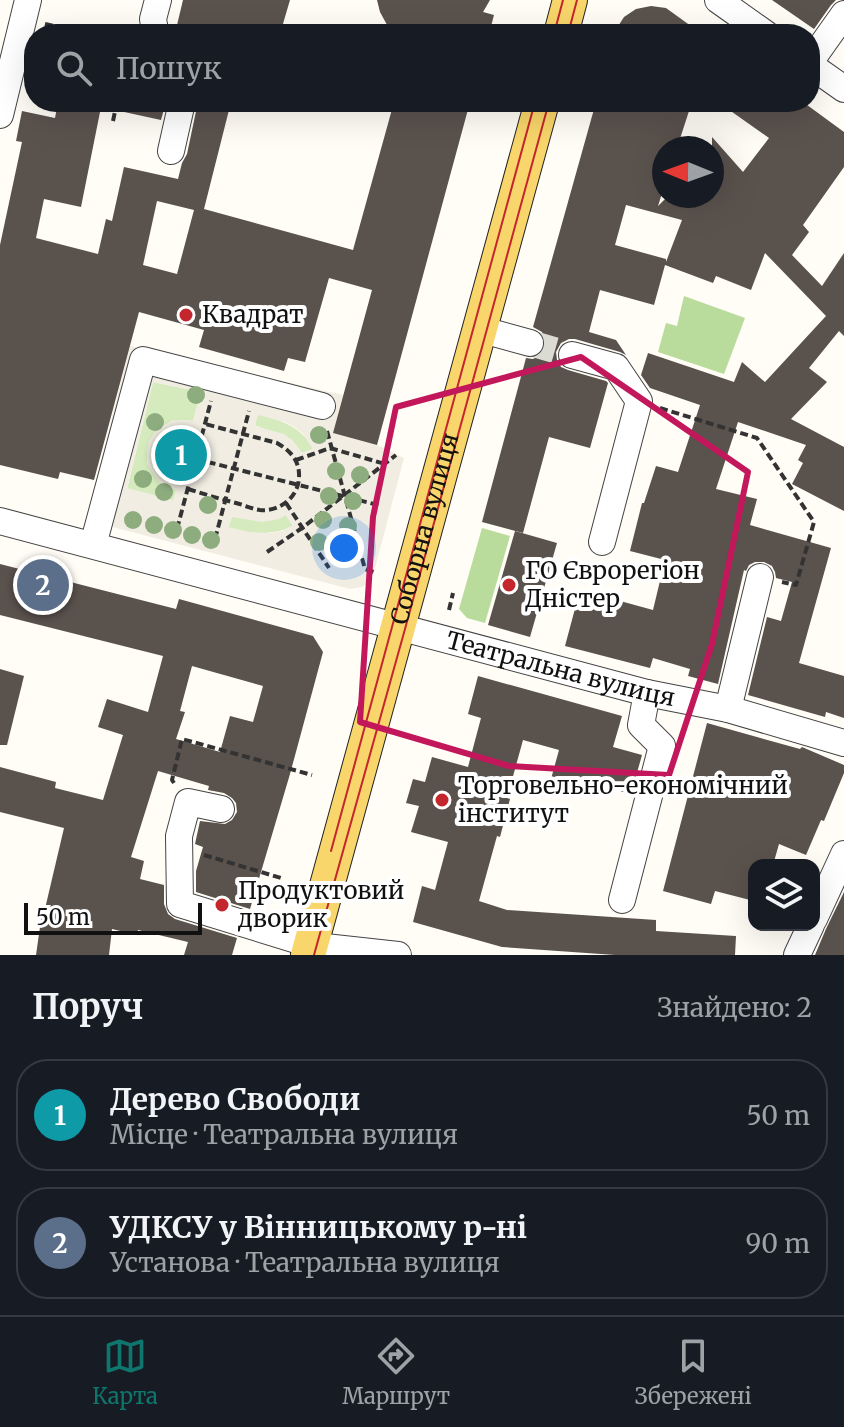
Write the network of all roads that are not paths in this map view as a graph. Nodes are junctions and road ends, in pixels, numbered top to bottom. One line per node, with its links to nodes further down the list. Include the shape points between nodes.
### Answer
1 (158, 0): 6 (street)
2 (570, 0): 7 (main road)
3 (718, 0): 8 (street)
4 (26, 9): 14 (street)
5 (844, 14): 9 (street)
6 (154, 24)
7 (564, 24)
8 (752, 24)
9 (820, 49)
10 (820, 71): 11 (street)
11 (844, 89)
12 (180, 112): 15 (street)
13 (539, 112): 16 (main road, Соборна вулиця)
14 (0, 115)
15 (171, 151)
16 (479, 329): 17 (street); 24 (main road, Соборна вулиця)
17 (530, 343)
18 (572, 355): 21 (street, via 616,367 639,401)
19 (322, 406): 22 (street, via 143,360)
20 (0, 521): 22 (street, Театральна вулиця)
21 (602, 542)
22 (93, 545): 24 (street, Театральна вулиця)
23 (760, 577): 26 (street)
24 (399, 627): 25 (street, Театральна вулиця); 33 (main road, Соборна вулиця)
25 (647, 693): 26 (street, Театральна вулиця); 30 (street, via 641,725 662,746)
26 (728, 709): 27 (street, Театральна вулиця)
27 (844, 743)
28 (221, 809): 33 (street, via 188,802 179,836 180,904)
29 (844, 854): 31 (street)
30 (622, 900)
31 (820, 906)
32 (808, 931): 35 (street)
33 (310, 950): 34 (street)
34 (398, 955)
35 (797, 955)

